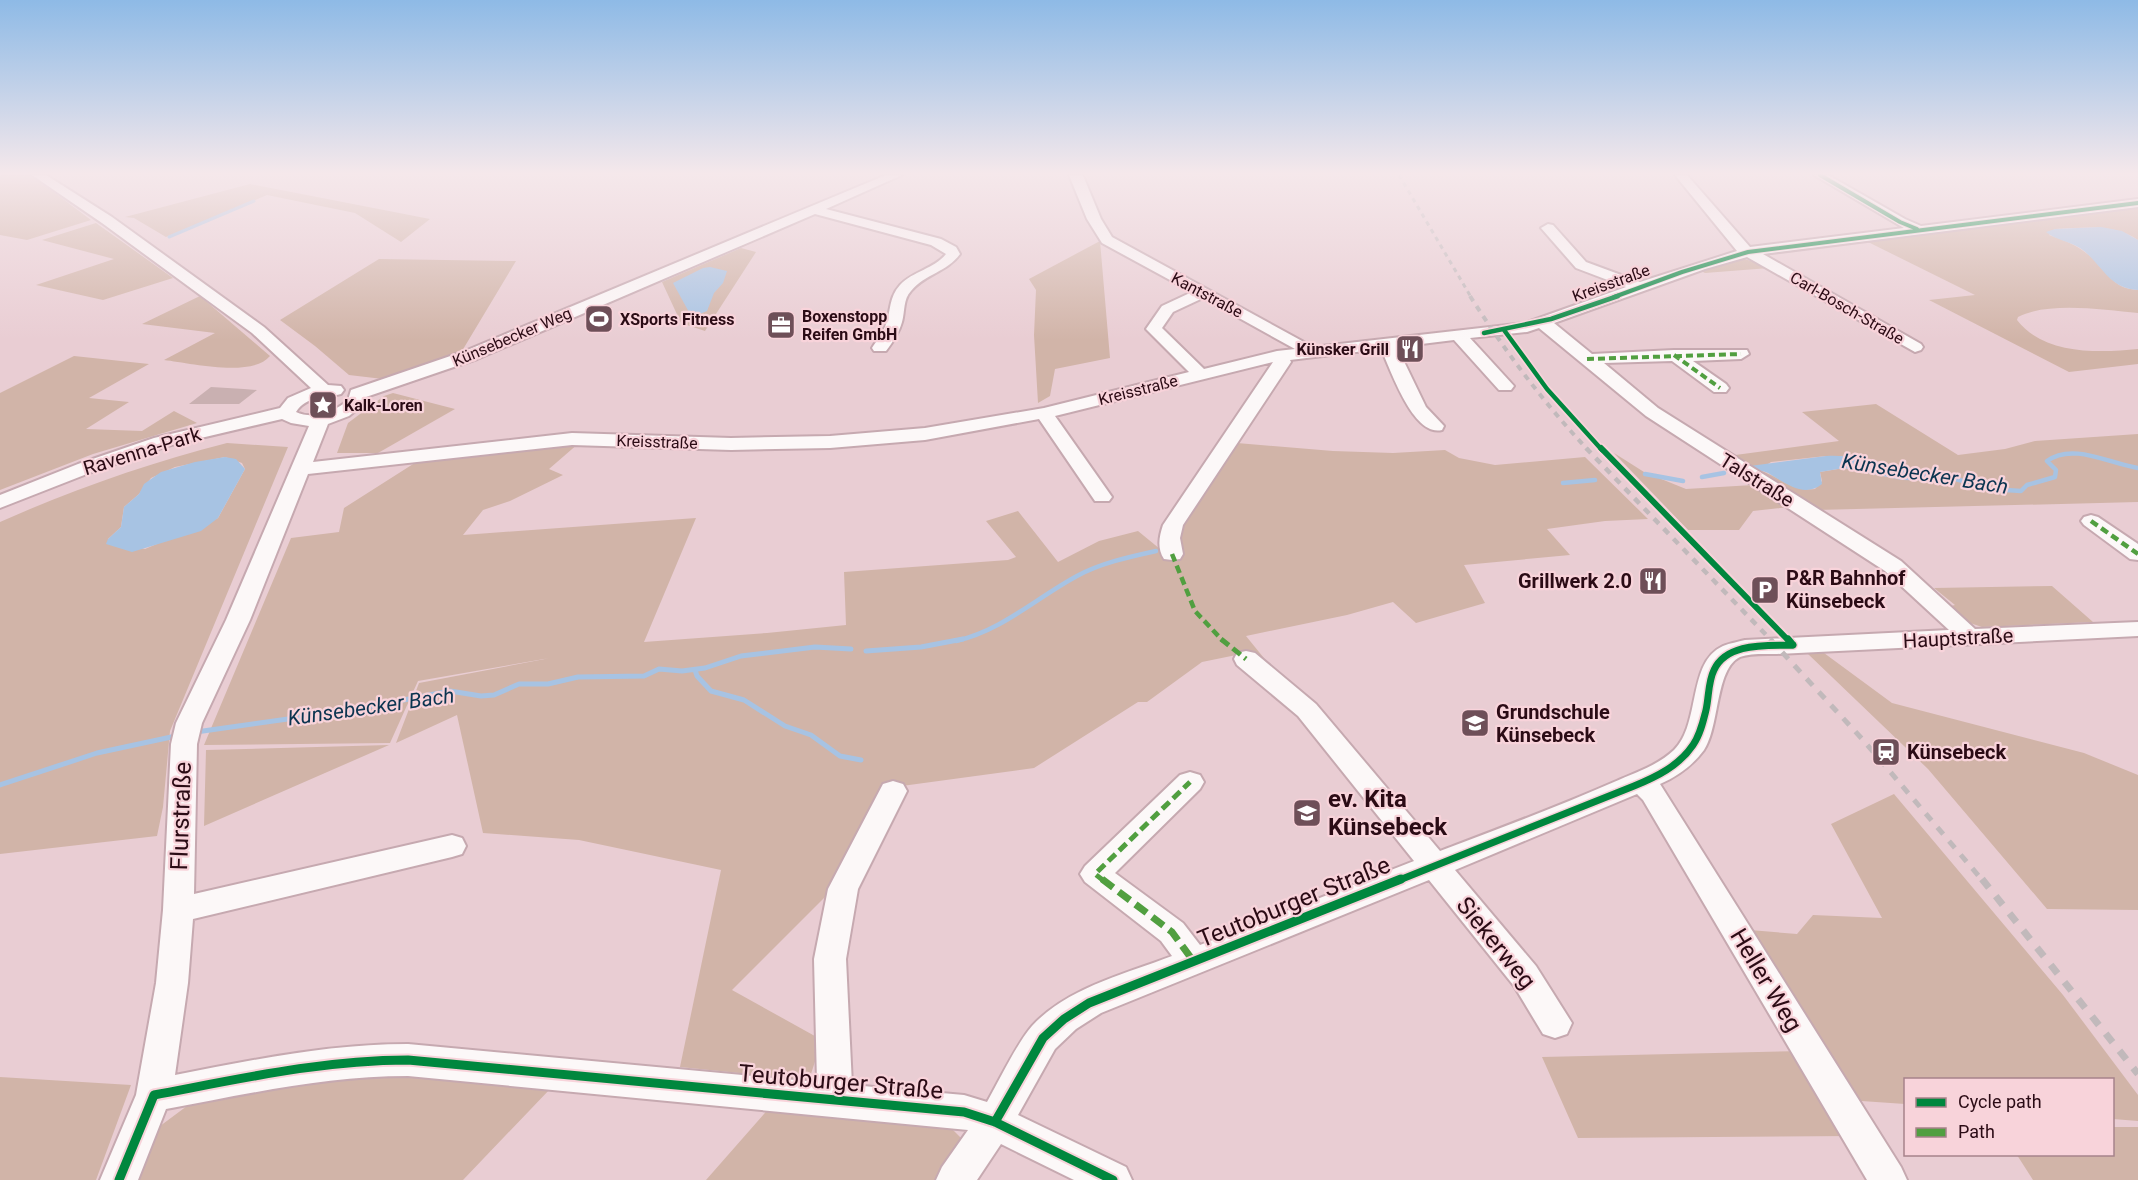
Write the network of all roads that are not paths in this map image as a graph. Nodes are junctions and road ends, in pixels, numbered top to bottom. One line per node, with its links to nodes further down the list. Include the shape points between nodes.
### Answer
1 (121, 230): 25 (street, via 258,330)
2 (767, 230): 26 (street, Künsebecker Weg, via 471,355)
3 (891, 230): 16 (street, via 936,242 953,254 902,291 894,324)
4 (1101, 230): 11 (street, Kantstraße, via 1107,240)
5 (1550, 230): 10 (street, via 1581,265)
6 (1729, 230): 9 (street, Carl-Bosch-Straße)
7 (1927, 230): 8 (street, Kreisstraße)
8 (1920, 231): 9 (street, Kreisstraße)
9 (1748, 252): 10 (street, Kreisstraße); 15 (street, Carl-Bosch-Straße)
10 (1640, 287): 12 (street, Kreisstraße)
11 (1203, 293): 17 (street, Kantstraße); 22 (street, via 1161,313 1154,329)
12 (1541, 323): 13 (street, Kreisstraße); 21 (street, Talstraße)
13 (1458, 335): 14 (street, Kreisstraße); 23 (street)
14 (1387, 343): 17 (street, Kreisstraße); 30 (street, via 1418,409)
15 (1915, 347)
16 (880, 348)
17 (1308, 351): 20 (street, Kreisstraße)
18 (1741, 354): 19 (street)
19 (1674, 355): 21 (street); 24 (street)
20 (1277, 356): 22 (street, Kreisstraße); 35 (street, via 1283,362 1173,525 1169,537)
21 (1587, 359): 38 (street, Talstraße, via 1652,412 1893,566)
22 (1201, 375): 28 (street, Kreisstraße)
23 (1505, 387)
24 (1720, 388)
25 (324, 391): 26 (street); 27 (street, via 294,402)
26 (357, 394): 29 (street, via 352,407)
27 (287, 412): 29 (street, via 294,418); 33 (street, Ravenna-Park, via 161,442)
28 (1044, 413): 31 (street, Kreisstraße, via 925,434 830,442 731,444 572,439); 32 (street)
29 (321, 419): 31 (street, Flurstraße)
30 (1435, 426)
31 (302, 469): 46 (street, Flurstraße, via 187,733)
32 (1102, 497)
33 (0, 502)
34 (2091, 521): 36 (street)
35 (1172, 554)
36 (2138, 554)
37 (2138, 628): 38 (street, Hauptstraße)
38 (1971, 638): 39 (street, Hauptstraße)
39 (1777, 646): 42 (street, Teutoburger Straße, via 1745,648 1722,658 1712,675 1694,744 1670,768)
40 (1246, 659): 45 (street, Siekerweg, via 1308,711)
41 (1190, 782): 47 (street, Teutoburger Straße, via 1095,874 1172,932)
42 (1641, 782): 45 (street, Teutoburger Straße); 55 (street, Heller Weg, via 1653,793)
43 (893, 791): 50 (street, Teutoburger Straße, via 843,889 830,959)
44 (452, 846): 46 (street)
45 (1433, 866): 47 (street, Teutoburger Straße); 48 (street, Siekerweg, via 1525,976)
46 (178, 910): 49 (street, Flurstraße, via 175,959)
47 (1194, 962): 51 (street, Teutoburger Straße, via 1089,1003 1065,1019 1043,1038)
48 (1555, 1023)
49 (154, 1095): 50 (street, Teutoburger Straße, via 367,1059); 52 (street, Flurstraße)
50 (835, 1100): 51 (street, Teutoburger Straße, via 964,1112)
51 (995, 1122): 53 (street); 54 (street)
52 (119, 1180)
53 (955, 1180)
54 (1113, 1180)
55 (1888, 1180)

